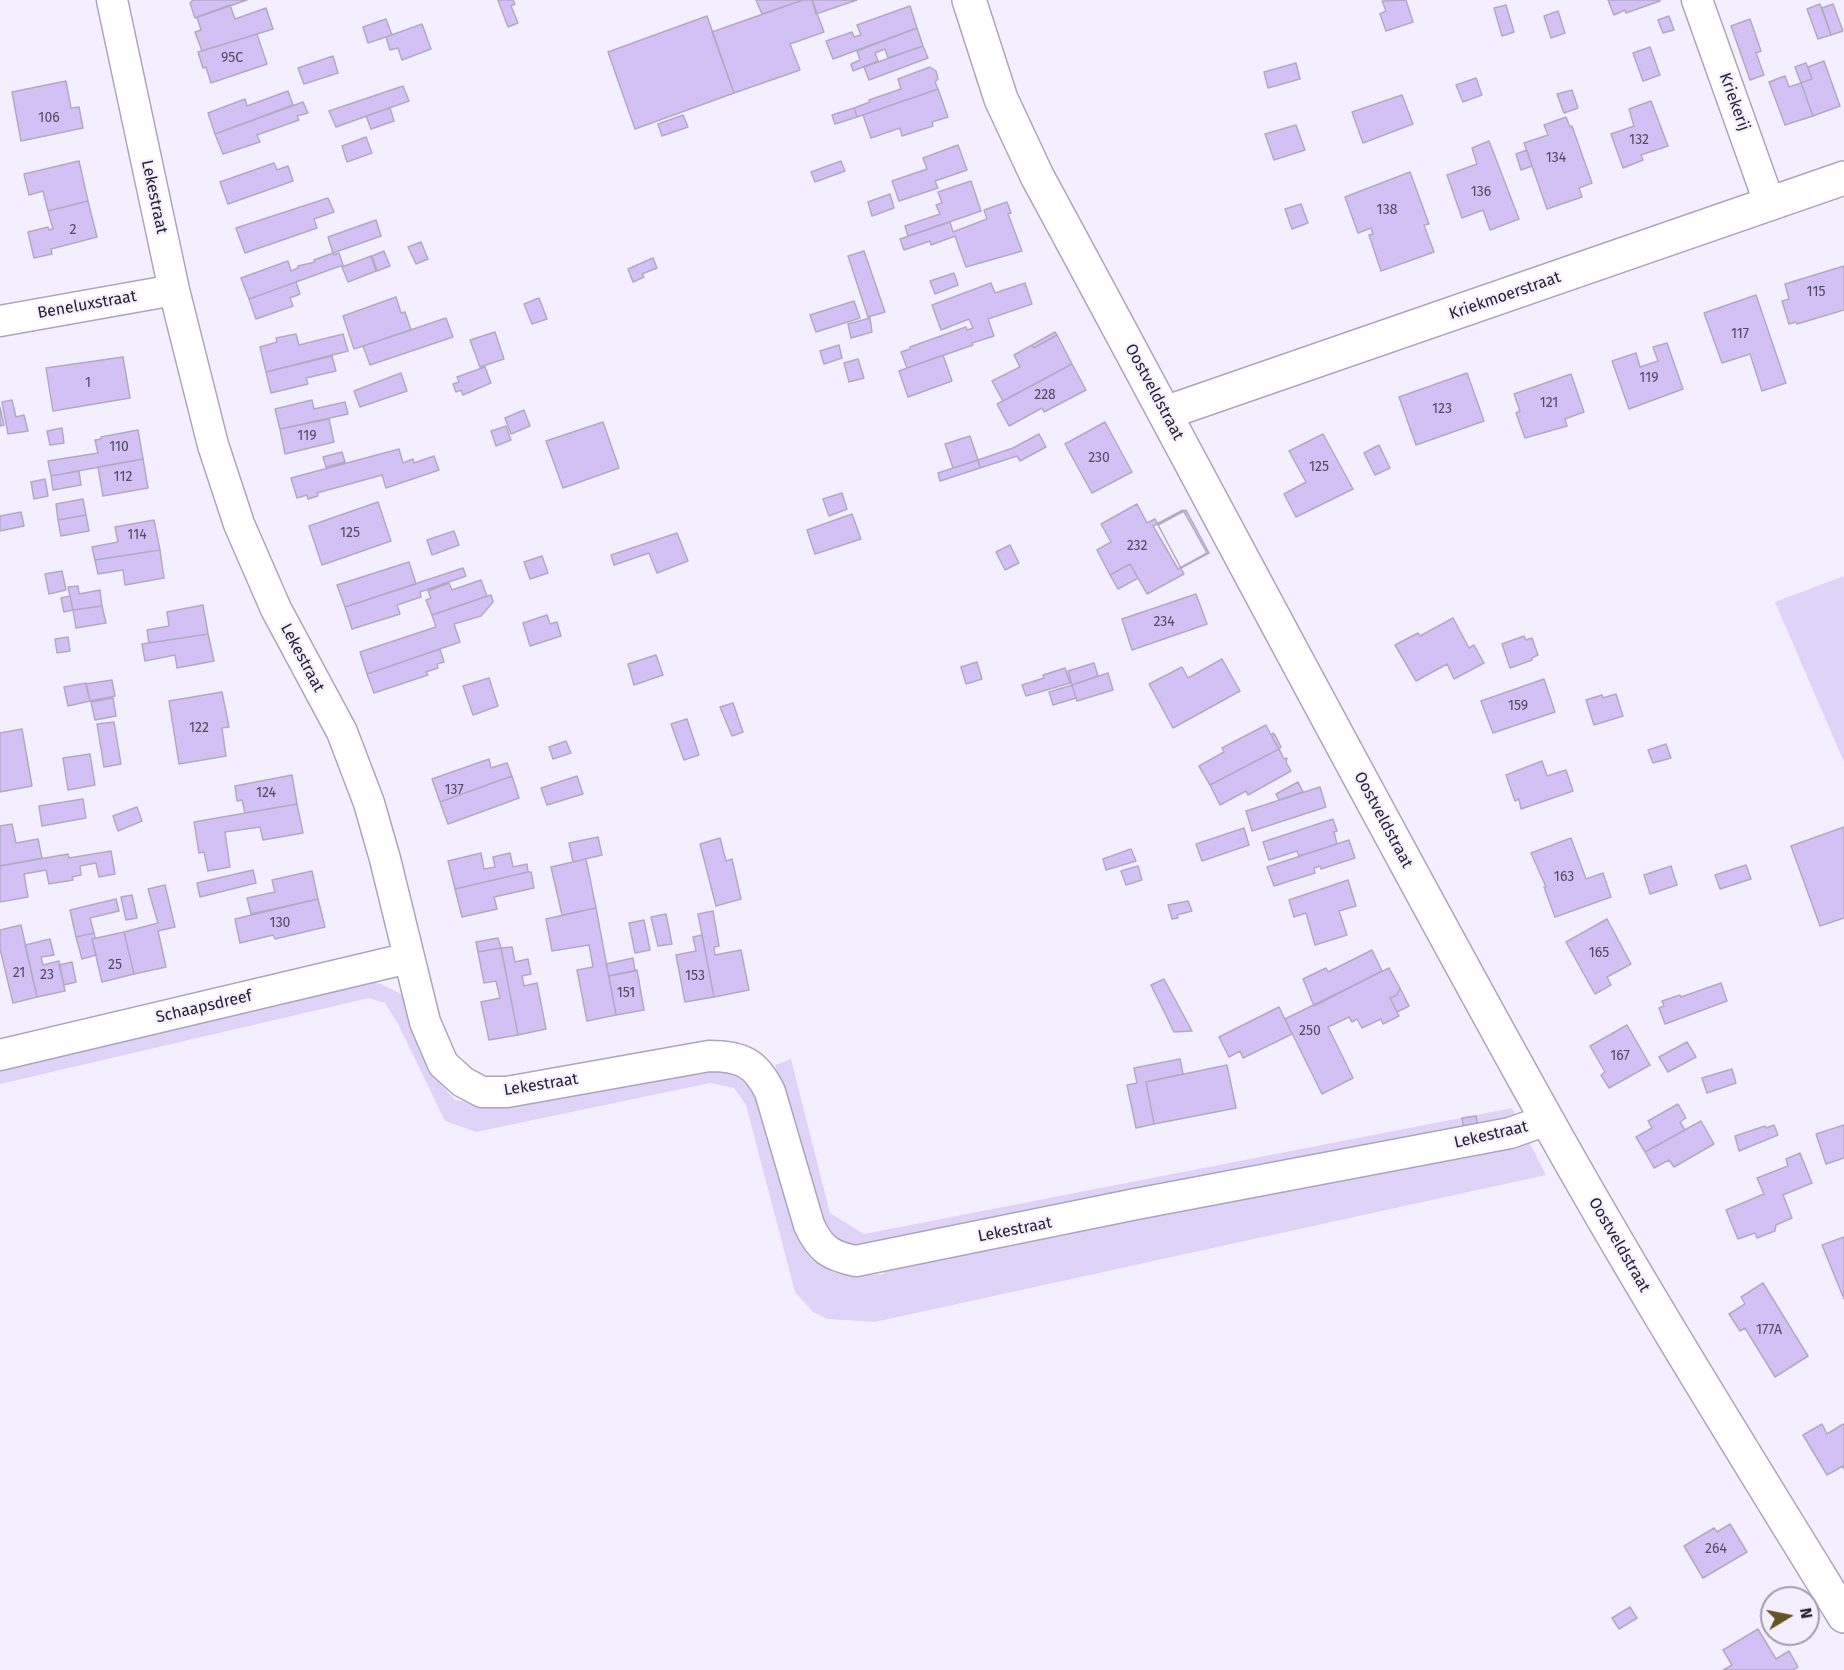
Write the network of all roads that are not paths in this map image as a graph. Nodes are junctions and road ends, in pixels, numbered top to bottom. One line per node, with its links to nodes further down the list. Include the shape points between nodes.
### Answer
1 (112, 0): 6 (street, Lekestraat)
2 (969, 0): 8 (street, Oostveldstraat, via 1001,99 1037,176)
3 (1697, 0): 5 (street, Kriekerij)
4 (1844, 178): 5 (street, Kriekmoerstraat)
5 (1770, 205): 8 (street, Kriekmoerstraat)
6 (174, 290): 7 (street, Beneluxstraat); 9 (street, Lekestraat, via 213,445 239,524 276,609 342,732 369,803)
7 (0, 321)
8 (1165, 413): 11 (street, Oostveldstraat)
9 (409, 958): 10 (street, Schaapsdreef); 11 (street, Lekestraat, via 425,1022 442,1064 482,1092 507,1092 709,1056 728,1056 744,1062 760,1073 770,1092 816,1241 840,1258 856,1261 1510,1133)
10 (0, 1056)
11 (1547, 1120): 12 (street, Oostveldstraat)
12 (1844, 1616)

